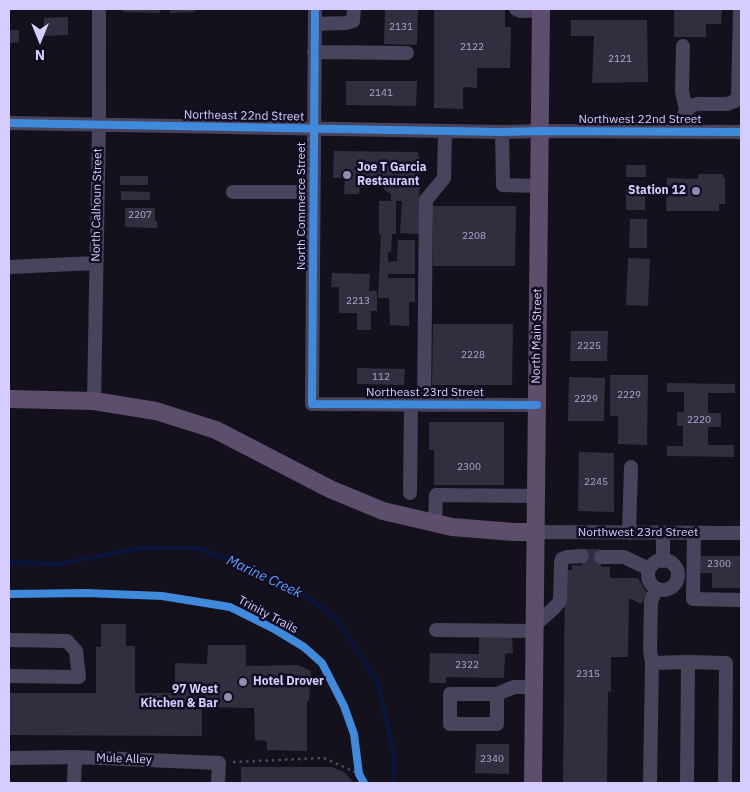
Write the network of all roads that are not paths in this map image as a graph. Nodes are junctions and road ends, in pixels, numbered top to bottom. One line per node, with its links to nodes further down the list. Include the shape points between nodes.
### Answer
1 (99, 9): 14 (street, North Calhoun Street)
2 (315, 9): 7 (street, North Commerce Street)
3 (354, 9): 7 (street, via 353,21 346,24)
4 (516, 9): 5 (street)
5 (541, 9): 17 (main road, North Main Street)
6 (740, 9): 8 (street)
7 (315, 24): 10 (street, North Commerce Street)
8 (740, 41): 12 (street, via 738,96 735,101 698,104)
9 (683, 46): 12 (street, via 682,91)
10 (314, 52): 11 (street); 15 (street, North Commerce Street)
11 (406, 53)
12 (686, 110): 19 (street)
13 (9, 123): 14 (street, Northeast 22nd Street)
14 (99, 124): 15 (street, Northeast 22nd Street); 24 (street, North Calhoun Street)
15 (313, 129): 16 (street, Northeast 22nd Street); 23 (street, North Commerce Street)
16 (445, 131): 18 (street, Northeast 22nd Street); 29 (street, via 444,178 426,200)
17 (539, 131): 18 (street, Northeast 22nd Street); 19 (street, Northwest 22nd Street); 21 (main road, North Main Street)
18 (502, 132): 21 (street, via 503,185)
19 (683, 132): 20 (street, Northwest 22nd Street)
20 (741, 132)
21 (539, 186): 30 (main road, North Main Street)
22 (233, 192): 23 (street)
23 (313, 192): 28 (street, North Commerce Street)
24 (96, 263): 25 (street); 27 (street, North Calhoun Street)
25 (9, 267)
26 (9, 399): 27 (main road)
27 (94, 401): 34 (main road, via 156,410 216,430 383,512)
28 (312, 404): 29 (street, Northeast 23rd Street)
29 (418, 404): 30 (street, Northeast 23rd Street); 32 (street)
30 (537, 406): 33 (main road, North Main Street)
31 (631, 467): 36 (street)
32 (410, 493)
33 (536, 496): 34 (street, via 436,495); 35 (main road, North Main Street)
34 (435, 524): 35 (main road)
35 (536, 532): 36 (street, Northwest 23rd Street); 46 (main road, North Main Street)
36 (629, 533): 37 (street, Northwest 23rd Street)
37 (663, 533): 38 (street, Northwest 23rd Street); 42 (street)
38 (694, 533): 39 (street, Northwest 23rd Street); 45 (street, via 694,599)
39 (741, 533)
40 (582, 556): 46 (street, via 562,559 560,601)
41 (601, 557): 43 (street, via 624,557)
42 (663, 561): 43 (street); 44 (street, via 672,564 678,578 668,589)
43 (649, 569): 44 (street, via 649,580)
44 (656, 588): 50 (street, via 651,602)
45 (741, 600)
46 (535, 628): 47 (street); 52 (main road, North Main Street)
47 (436, 630)
48 (9, 640): 51 (street, via 66,641 76,651 79,677)
49 (688, 662): 50 (street); 60 (street); 61 (street, via 726,663)
50 (652, 663): 59 (street)
51 (9, 676)
52 (534, 687): 53 (street, via 514,687); 58 (main road, North Main Street)
53 (497, 694)
54 (74, 757): 55 (street, Mule Alley); 56 (street); 57 (street, Mule Alley, via 219,763)
55 (9, 758)
56 (74, 783)
57 (218, 783)
58 (533, 783)
59 (650, 783)
60 (686, 783)
61 (724, 783)

